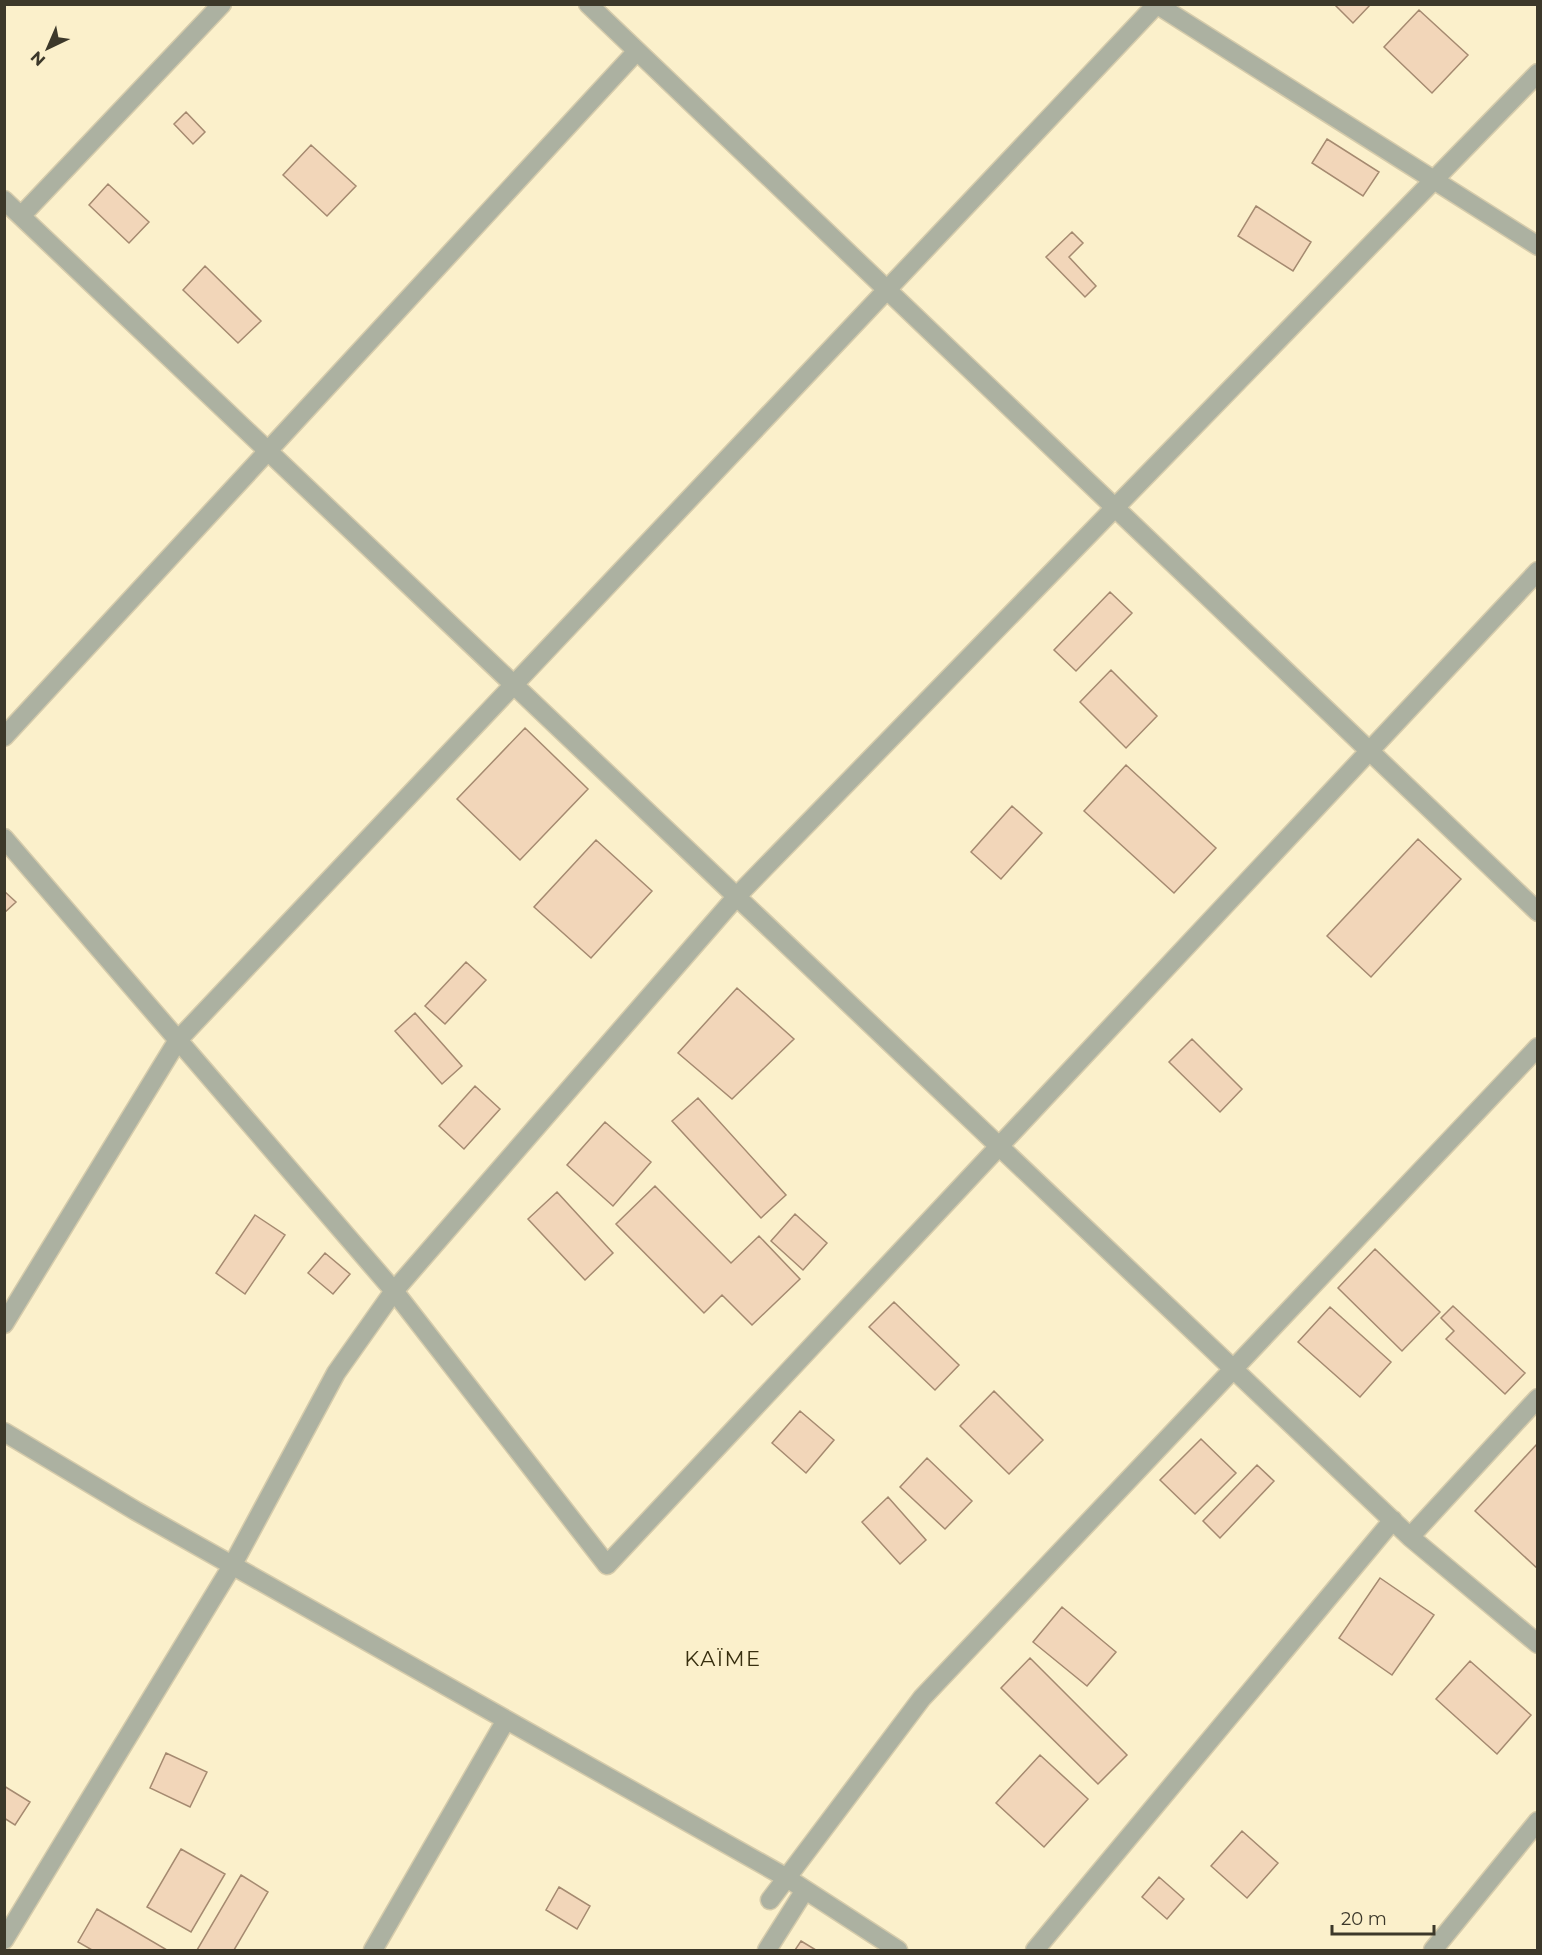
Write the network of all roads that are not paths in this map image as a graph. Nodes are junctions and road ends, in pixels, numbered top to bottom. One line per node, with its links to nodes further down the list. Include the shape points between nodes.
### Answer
1 (222, 4): 8 (street)
2 (588, 4): 4 (street)
3 (1157, 5): 6 (street); 10 (street)
4 (637, 51): 10 (street); 11 (street)
5 (1538, 73): 6 (street)
6 (1433, 180): 9 (street); 12 (street)
7 (4, 200): 8 (street)
8 (21, 216): 11 (street)
9 (1538, 246)
10 (887, 290): 12 (street); 14 (street)
11 (268, 451): 14 (street); 15 (street)
12 (1115, 508): 16 (street); 18 (street)
13 (1538, 572): 16 (street)
14 (514, 685): 18 (street); 20 (street)
15 (4, 737)
16 (1369, 751): 19 (street); 22 (street)
17 (4, 838): 20 (street)
18 (737, 896): 22 (street); 23 (street)
19 (1538, 912)
20 (178, 1040): 23 (street); 24 (street)
21 (1538, 1047): 25 (street)
22 (999, 1146): 23 (street, via 607,1565); 25 (street)
23 (394, 1291): 30 (street, via 336,1372)
24 (4, 1324)
25 (1234, 1369): 28 (street); 34 (street, via 922,1698)
26 (1538, 1398): 29 (street)
27 (4, 1432): 30 (street)
28 (1393, 1520): 29 (street); 41 (street)
29 (1410, 1537): 31 (street)
30 (232, 1566): 32 (street); 37 (street)
31 (1538, 1644)
32 (506, 1720): 34 (street); 38 (street)
33 (1538, 1821): 42 (street)
34 (787, 1878): 35 (street); 36 (street)
35 (805, 1890): 39 (street); 40 (street)
36 (770, 1900)
37 (4, 1940)
38 (373, 1950)
39 (767, 1950)
40 (898, 1950)
41 (1035, 1950)
42 (1433, 1950)

